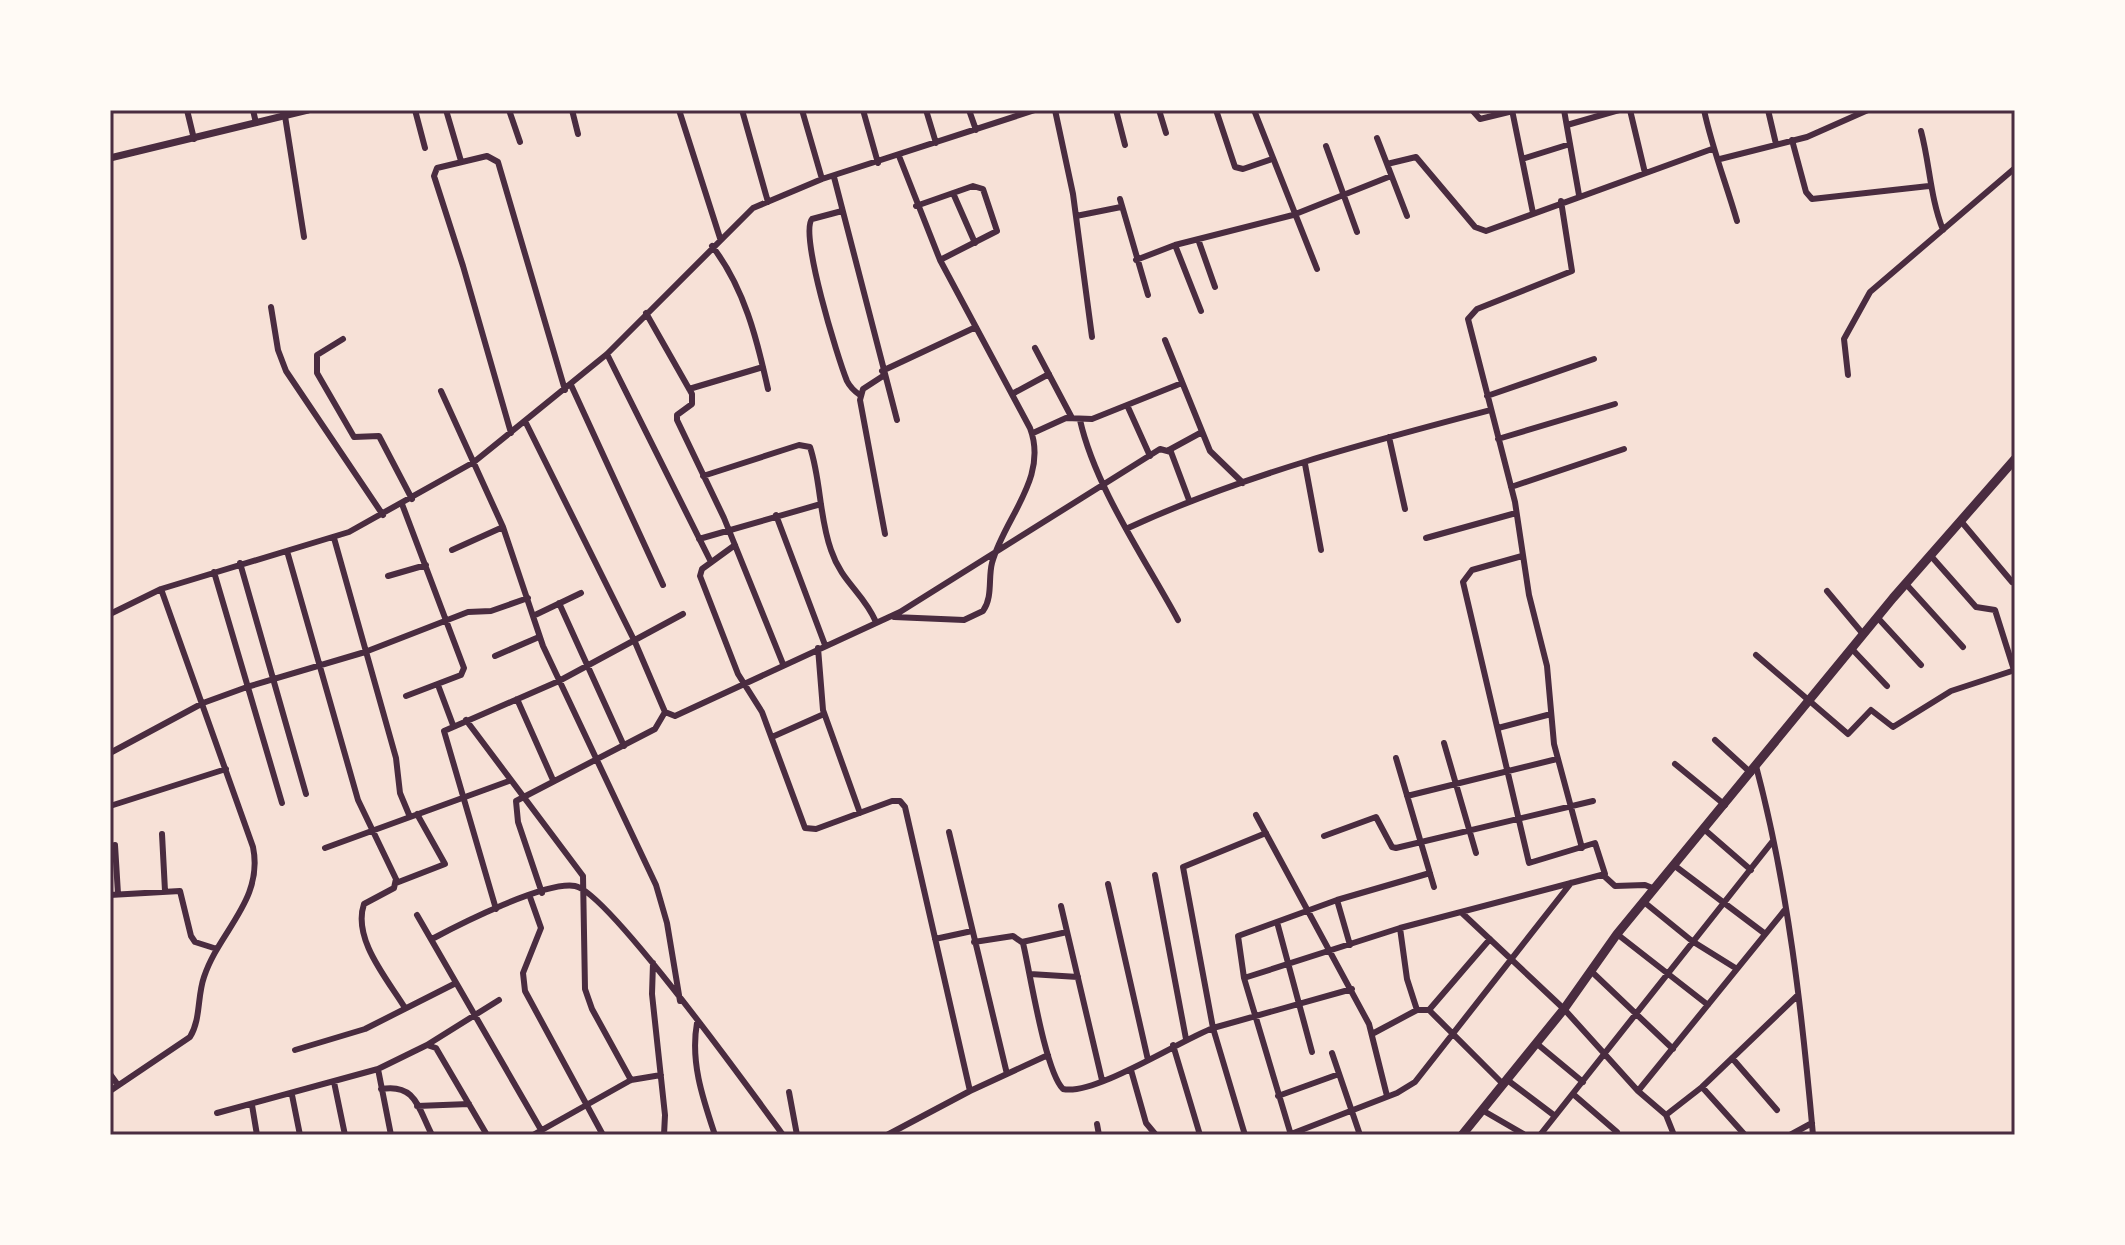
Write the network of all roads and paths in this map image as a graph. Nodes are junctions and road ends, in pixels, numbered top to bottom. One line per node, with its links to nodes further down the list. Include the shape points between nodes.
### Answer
1 (187, 110): 36 (street)
2 (253, 110): 29 (street)
3 (308, 110): 28 (street)
4 (415, 110): 44 (street)
5 (446, 110): 51 (street)
6 (509, 110): 38 (street)
7 (572, 110): 34 (street)
8 (679, 110): 75 (street)
9 (742, 110): 64 (street)
10 (802, 110): 58 (street)
11 (863, 110): 52 (street)
12 (926, 110): 39 (street)
13 (969, 110): 31 (street)
14 (1032, 110): 31 (street)
15 (1055, 110): 69 (street)
16 (1116, 110): 42 (street)
17 (1159, 110): 33 (street)
18 (1216, 110): 48 (street, via 1235,167)
19 (1254, 110): 48 (street)
20 (1472, 110): 27 (street, via 1480,119)
21 (1564, 110): 30 (street)
22 (1619, 110): 30 (street)
23 (1630, 110): 55 (street)
24 (1704, 110): 45 (street)
25 (1768, 110): 41 (street)
26 (1868, 110): 37 (street)
27 (1512, 111): 49 (street)
28 (285, 116): 29 (street); 74 (street)
29 (256, 123): 36 (street)
30 (1567, 125): 40 (street)
31 (976, 130): 39 (street)
32 (1921, 131): 59 (street)
33 (1166, 133)
34 (578, 134)
35 (1377, 138): 53 (street)
36 (194, 139): 47 (street)
37 (1792, 140): 41 (street); 59 (street, via 1812,199)
38 (520, 142)
39 (936, 143): 46 (street)
40 (1570, 144): 49 (street); 61 (street)
41 (1776, 144): 50 (street)
42 (1125, 145)
43 (1326, 146): 62 (street)
44 (425, 148)
45 (1712, 149): 50 (street); 55 (street)
46 (899, 156): 52 (street); 65 (street)
47 (110, 158)
48 (1272, 159): 68 (street)
49 (1522, 159): 67 (street)
50 (1720, 159): 71 (street)
51 (461, 161): 100 (street, via 487,156 498,162); 114 (street, via 437,168 434,176)
52 (878, 163): 57 (street)
53 (1387, 164): 56 (street); 67 (street, via 1416,157 1478,230)
54 (2015, 168): 72 (street)
55 (1645, 173): 61 (street)
56 (1391, 176): 62 (street); 70 (street)
57 (834, 177): 58 (street); 66 (street)
58 (822, 179): 64 (street)
59 (1929, 186): 72 (street)
60 (953, 193): 65 (street); 77 (street); 77 (street, via 976,185 983,189 998,228)
61 (1579, 195): 63 (street)
62 (1344, 196): 68 (street); 73 (street)
63 (1561, 201): 67 (street); 106 (street, via 1572,271 1477,309 1468,319)
64 (768, 202): 75 (street, via 753,208)
65 (916, 206): 80 (street)
66 (842, 211): 96 (street); 105 (street, via 812,219 807,228 846,377)
67 (1533, 213)
68 (1293, 215): 76 (street); 82 (street)
69 (1076, 216): 81 (street, via 1120,203); 89 (street)
70 (1407, 216)
71 (1737, 221)
72 (1943, 230): 98 (street, via 1886,274 1859,307 1844,339)
73 (1357, 232)
74 (304, 237)
75 (720, 238): 79 (street)
76 (1198, 239): 78 (street); 83 (street)
77 (975, 243): 80 (street)
78 (1175, 245): 81 (street); 86 (street)
79 (712, 246): 87 (street); 95 (street, via 732,274)
80 (940, 260): 88 (street)
81 (1136, 260): 84 (street)
82 (1317, 269)
83 (1215, 287)
84 (1148, 295)
85 (271, 307): 134 (street, via 286,371)
86 (1201, 311)
87 (646, 313): 93 (street); 101 (street)
88 (976, 327): 96 (street); 104 (street)
89 (1092, 337)
90 (343, 339): 128 (street, via 317,355 317,373 354,437 379,436)
91 (1165, 340): 99 (street)
92 (1035, 348): 97 (street)
93 (607, 354): 100 (street); 143 (street)
94 (1594, 359): 106 (street)
95 (763, 367): 101 (street); 102 (street)
96 (882, 373): 105 (street); 111 (street)
97 (1049, 374): 104 (street); 110 (street)
98 (1848, 375)
99 (1182, 383): 108 (street); 113 (street)
100 (568, 388): 112 (street); 158 (street)
101 (689, 389): 124 (street, via 692,404 676,417)
102 (768, 389)
103 (441, 391): 122 (street)
104 (1012, 394): 115 (street)
105 (860, 395): 140 (street)
106 (1487, 396): 109 (street)
107 (1615, 404): 117 (street)
108 (1127, 405): 110 (street); 120 (street)
109 (1491, 410): 116 (street); 117 (street)
110 (1076, 419): 115 (street); 126 (street)
111 (897, 420)
112 (525, 421): 114 (street); 174 (street)
113 (1202, 432): 119 (street); 125 (street, via 1213,457)
114 (511, 433): 122 (street)
115 (1033, 433): 146 (street, via 1029,483)
116 (1389, 437): 123 (street); 132 (street)
117 (1498, 439): 127 (street)
118 (1624, 449): 127 (street)
119 (1169, 450): 120 (street); 129 (street)
120 (1150, 456): 126 (street)
121 (2015, 459): 136 (main road)
122 (474, 462): 128 (street); 137 (street)
123 (1305, 464): 125 (street); 147 (street)
124 (703, 476): 131 (street, via 807,445); 139 (street)
125 (1243, 483): 129 (street)
126 (1104, 484): 138 (street); 146 (street)
127 (1511, 487): 133 (street)
128 (412, 499): 130 (street)
129 (1189, 500): 138 (street)
130 (402, 504): 134 (street); 153 (street)
131 (821, 504): 135 (street); 171 (street, via 843,578 864,598)
132 (1405, 509)
133 (1516, 513): 142 (street); 149 (street)
134 (383, 515): 141 (street)
135 (776, 515): 139 (street); 175 (street)
136 (1960, 520): 150 (main road); 156 (street)
137 (503, 527): 145 (street); 162 (street)
138 (1128, 528): 169 (street)
139 (728, 529): 143 (street); 144 (street)
140 (885, 534)
141 (334, 538): 148 (street); 178 (street)
142 (1426, 538)
143 (699, 539): 151 (street)
144 (735, 545): 151 (street); 182 (street)
145 (452, 550)
146 (997, 550): 167 (street); 167 (street, via 989,599 978,615 964,620)
147 (1321, 550)
148 (287, 551): 152 (street); 181 (street)
149 (1522, 556): 198 (street, via 1547,666); 201 (street, via 1472,570 1463,582)
150 (1931, 556): 157 (main road); 185 (street, via 1976,607 1995,610)
151 (711, 562): 188 (street, via 700,576)
152 (240, 563): 154 (street); 186 (street)
153 (426, 565): 155 (street); 170 (street)
154 (214, 572): 159 (street); 191 (street)
155 (388, 576)
156 (2012, 582)
157 (1906, 584): 168 (main road); 176 (street)
158 (663, 585)
159 (161, 589): 164 (street); 195 (street)
160 (1827, 591): 172 (street)
161 (581, 593): 163 (street)
162 (528, 598): 166 (street); 170 (street)
163 (559, 603): 166 (street); 183 (street)
164 (110, 614)
165 (683, 614): 174 (street)
166 (533, 616): 173 (street)
167 (890, 617): 171 (street)
168 (1877, 617): 172 (main road); 184 (street)
169 (1178, 620)
170 (447, 621): 178 (street); 189 (street, via 464,668 461,675)
171 (876, 622): 175 (street)
172 (1864, 634): 177 (main road)
173 (539, 637): 180 (street); 187 (street)
174 (635, 642): 183 (street); 196 (street)
175 (821, 646): 182 (street); 197 (street)
176 (1963, 647)
177 (1852, 649): 190 (street); 194 (main road)
178 (365, 652): 181 (street); 227 (street, via 396,758 400,793)
179 (1756, 655): 194 (street)
180 (495, 656)
181 (319, 664): 186 (street); 232 (street)
182 (783, 664): 188 (street)
183 (590, 665): 187 (street); 205 (street)
184 (1921, 665)
185 (2015, 670): 194 (street, via 1951,691 1892,728 1873,710 1846,733)
186 (272, 679): 191 (street); 217 (street)
187 (559, 681): 193 (street); 208 (street)
188 (743, 682): 196 (street, via 675,716); 202 (street)
189 (438, 685): 192 (street); 200 (street)
190 (1887, 686)
191 (247, 687): 195 (street); 222 (street)
192 (406, 696)
193 (517, 699): 199 (street); 214 (street)
194 (1807, 702): 212 (main road)
195 (203, 703): 206 (street); 211 (street)
196 (665, 712): 205 (street, via 655,729)
197 (824, 714): 202 (street); 226 (street)
198 (1551, 714): 201 (street); 209 (street)
199 (466, 720): 200 (street); 215 (street)
200 (453, 725): 220 (street, via 443,737)
201 (1498, 728): 213 (street)
202 (772, 737): 226 (street, via 805,828)
203 (1715, 740): 212 (street)
204 (1444, 743): 216 (street)
205 (624, 746): 208 (street)
206 (110, 753)
207 (1396, 758): 219 (street)
208 (596, 759): 214 (street); 295 (street, via 656,885)
209 (1557, 759): 213 (street); 225 (street)
210 (1675, 764): 223 (street)
211 (226, 769): 224 (street); 280 (street, via 253,847 256,874 247,900)
212 (1754, 769): 223 (main road); 238 (street)
213 (1508, 770): 216 (street); 229 (street)
214 (553, 780): 218 (street)
215 (509, 781): 218 (street); 220 (street)
216 (1457, 783): 219 (street); 231 (street)
217 (306, 794)
218 (521, 795): 252 (street, via 579,867); 255 (street, via 515,811)
219 (1407, 796): 237 (street)
220 (461, 798): 227 (street); 262 (street)
221 (1593, 801): 225 (street)
222 (282, 803)
223 (1725, 805): 230 (main road)
224 (110, 806)
225 (1570, 807): 229 (street); 241 (street)
226 (860, 813): 274 (street, via 897,800 905,807)
227 (414, 815): 232 (street); 249 (street, via 445,864)
228 (1256, 815): 234 (street)
229 (1519, 820): 231 (street); 241 (street, via 1529,863)
230 (1705, 830): 243 (main road); 244 (street)
231 (1469, 831): 237 (street); 242 (street)
232 (372, 832): 240 (street); 249 (street)
233 (949, 832): 269 (street)
234 (1266, 833): 263 (street); 306 (street, via 1183,867)
235 (162, 834): 254 (street)
236 (1324, 836): 237 (street, via 1376,817 1393,848)
237 (1421, 842): 245 (street)
238 (1772, 842): 244 (street); 264 (street)
239 (115, 845): 256 (street)
240 (325, 848)
241 (1582, 848): 247 (street, via 1597,843)
242 (1476, 853)
243 (1675, 866): 253 (main road); 260 (street)
244 (1751, 870): 260 (street)
245 (1430, 873): 251 (street); 258 (street)
246 (1155, 875): 309 (street)
247 (1603, 875): 248 (street); 253 (street, via 1615,886)
248 (1572, 882): 265 (street); 282 (street)
249 (396, 883): 298 (street, via 364,904 362,928)
250 (1108, 884): 320 (street)
251 (1434, 887)
252 (584, 889): 255 (street, via 566,886); 283 (street); 327 (street, via 585,989)
253 (1655, 889): 259 (main road)
254 (165, 891): 256 (street); 280 (street, via 183,894 195,942)
255 (542, 893): 257 (street)
256 (114, 895)
257 (530, 897): 262 (street); 344 (street, via 541,928 523,981)
258 (1337, 900): 263 (street); 279 (street)
259 (1644, 902): 272 (main road); 276 (street)
260 (1726, 903): 271 (street); 276 (street)
261 (1061, 906): 270 (street)
262 (496, 909): 273 (street)
263 (1308, 911): 267 (street); 281 (street)
264 (1784, 911): 271 (street); 293 (street)
265 (1462, 913): 268 (street); 275 (street)
266 (417, 915): 273 (street)
267 (1277, 922): 284 (street); 290 (street, via 1238,936)
268 (1400, 928): 279 (street); 300 (street)
269 (972, 931): 274 (street); 277 (street)
270 (1067, 932): 278 (street); 289 (street)
271 (1764, 933): 285 (street)
272 (1617, 934): 286 (main road); 287 (street)
273 (432, 939): 291 (street)
274 (935, 939): 336 (street)
275 (1490, 939): 282 (street); 301 (street)
276 (1692, 941): 285 (street); 287 (street)
277 (974, 942): 278 (street, via 1013,936); 324 (street)
278 (1022, 942): 288 (street)
279 (1350, 945): 281 (street)
280 (217, 949): 332 (street, via 203,979 190,1037)
281 (1332, 952): 284 (street); 292 (street)
282 (1511, 959): 299 (street); 307 (street)
283 (653, 963): 295 (street); 326 (street)
284 (1288, 963): 290 (street); 296 (street)
285 (1737, 969): 297 (street)
286 (1591, 971): 299 (main road); 302 (street)
287 (1667, 972): 297 (street); 302 (street)
288 (1030, 974): 289 (street); 318 (street)
289 (1078, 977): 328 (street)
290 (1244, 978): 304 (street)
291 (456, 983): 298 (street); 303 (street)
292 (1352, 989): 296 (street); 308 (street)
293 (1798, 995): 319 (street); 353 (street)
294 (499, 1000): 303 (street)
295 (680, 1001): 305 (street)
296 (1299, 1003): 304 (street); 315 (street)
297 (1708, 1005): 313 (street)
298 (405, 1008): 314 (street, via 365,1029)
299 (1564, 1009): 310 (main road); 317 (street)
300 (1417, 1010): 301 (street); 308 (street)
301 (1429, 1010): 307 (street)
302 (1636, 1013): 313 (street); 317 (street)
303 (474, 1014): 311 (street); 356 (street)
304 (1254, 1015): 306 (street); 341 (street)
305 (697, 1023): 357 (street); 368 (street, via 698,1080)
306 (1213, 1028): 309 (street); 373 (street)
307 (1453, 1031): 329 (street); 342 (street, via 1415,1082)
308 (1372, 1034): 342 (street)
309 (1186, 1039): 312 (street)
310 (1536, 1043): 329 (main road); 331 (street)
311 (427, 1045): 321 (street); 343 (street, via 436,1048)
312 (1173, 1045): 320 (street); 372 (street)
313 (1673, 1049): 337 (street)
314 (295, 1050)
315 (1312, 1052)
316 (1332, 1053): 325 (street)
317 (1604, 1054): 331 (street); 337 (street)
318 (1048, 1055): 324 (street); 328 (street, via 1063,1089)
319 (1732, 1058): 333 (street); 349 (street)
320 (1148, 1060): 322 (street)
321 (378, 1069): 330 (street); 334 (street)
322 (1131, 1070): 328 (street); 358 (street)
323 (110, 1074): 332 (street)
324 (1007, 1074): 336 (street)
325 (1339, 1074): 341 (street); 347 (street)
326 (661, 1075): 327 (street); 367 (street)
327 (631, 1080): 344 (street)
328 (1102, 1080)
329 (1504, 1081): 348 (main road); 352 (street)
330 (334, 1082): 340 (street); 361 (street)
331 (1583, 1082): 339 (street)
332 (118, 1085): 335 (street)
333 (1702, 1087): 351 (street); 380 (street)
334 (381, 1089): 346 (street, via 404,1088); 362 (street)
335 (110, 1091)
336 (970, 1091): 370 (street)
337 (1638, 1091): 351 (street)
338 (789, 1092): 369 (street)
339 (1573, 1094): 352 (street); 355 (street)
340 (292, 1095): 345 (street); 360 (street)
341 (1278, 1096): 374 (street)
342 (1387, 1096): 347 (street)
343 (469, 1104): 346 (street); 364 (street)
344 (585, 1104): 356 (street); 366 (street)
345 (252, 1105): 350 (street); 359 (street)
346 (417, 1106): 363 (street)
347 (1351, 1109): 374 (street); 375 (street)
348 (1482, 1110): 376 (main road); 377 (street)
349 (1777, 1110)
350 (217, 1113)
351 (1666, 1115): 379 (street)
352 (1555, 1116): 378 (street)
353 (1812, 1123): 381 (street); 382 (street)
354 (1097, 1124): 371 (street)
355 (1617, 1132)
356 (542, 1133): 365 (street)
357 (779, 1134)
358 (1154, 1134)
359 (257, 1135)
360 (300, 1135)
361 (345, 1135)
362 (391, 1135)
363 (432, 1135)
364 (487, 1135)
365 (533, 1135)
366 (603, 1135)
367 (664, 1135)
368 (715, 1135)
369 (797, 1135)
370 (887, 1135)
371 (1099, 1135)
372 (1200, 1135)
373 (1245, 1135)
374 (1291, 1135)
375 (1360, 1135)
376 (1462, 1135)
377 (1525, 1135)
378 (1540, 1135)
379 (1674, 1135)
380 (1745, 1135)
381 (1790, 1135)
382 (1813, 1135)

